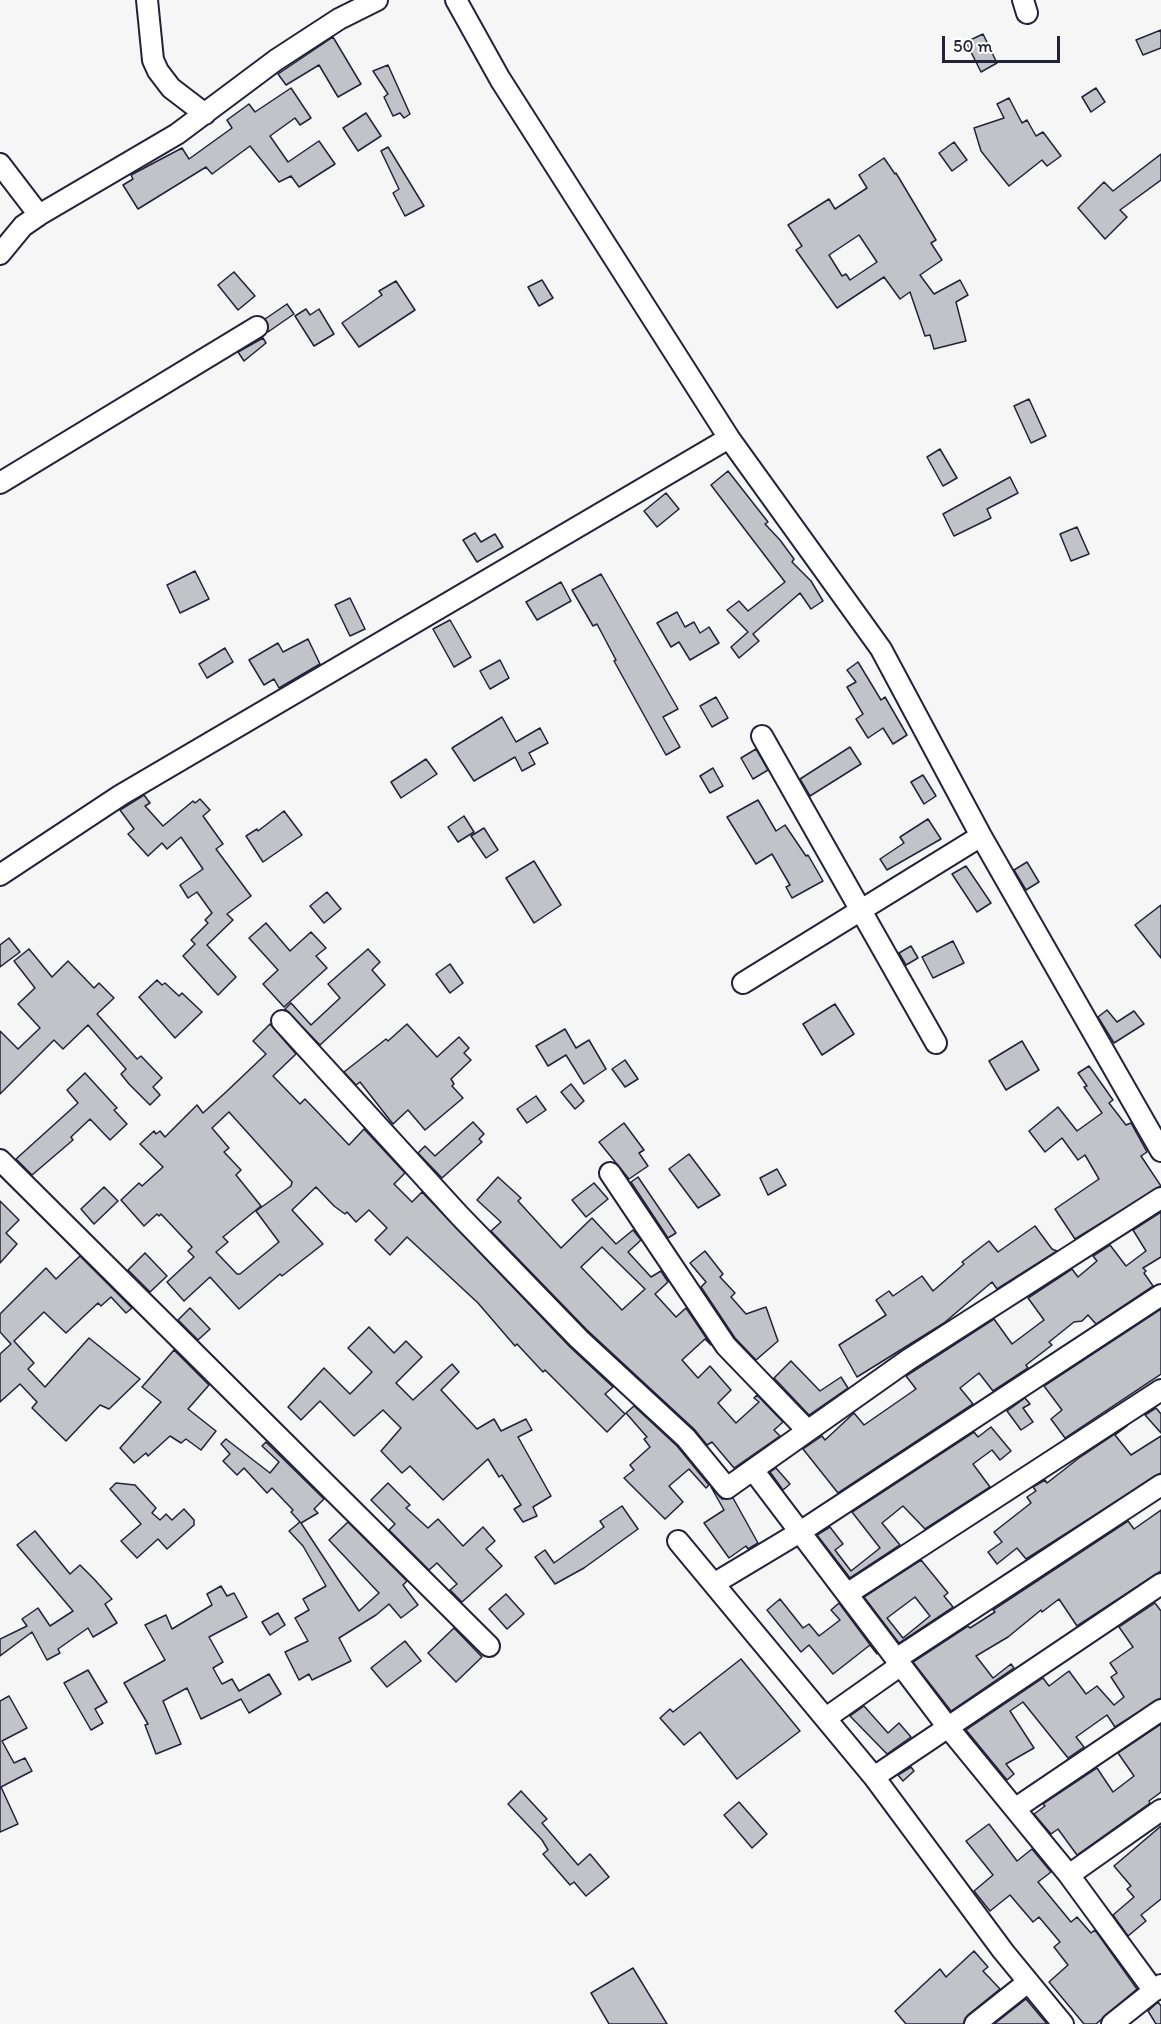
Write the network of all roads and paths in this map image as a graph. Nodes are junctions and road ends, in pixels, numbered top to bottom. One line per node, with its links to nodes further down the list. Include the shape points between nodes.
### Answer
1 (147, 0): 4 (street, via 153,60 158,71 171,88)
2 (377, 0): 4 (street, via 339,19 276,60)
3 (456, 0): 9 (street, via 500,79)
4 (205, 114): 6 (street)
5 (0, 164): 6 (street)
6 (39, 215): 7 (street, via 23,226)
7 (0, 254)
8 (257, 327): 10 (street)
9 (729, 438): 12 (street, via 881,649); 13 (street, via 121,795)
10 (0, 483)
11 (762, 736): 14 (street)
12 (981, 836): 14 (street); 18 (street)
13 (0, 875)
14 (861, 910): 15 (street); 17 (street)
15 (744, 983)
16 (282, 1021): 25 (street, via 459,1215 579,1339 686,1438 727,1488)
17 (936, 1043)
18 (1161, 1151)
19 (0, 1160): 32 (street)
20 (610, 1173): 24 (street, via 726,1346)
21 (1161, 1198): 24 (street, via 908,1359)
22 (1161, 1295): 27 (street)
23 (1161, 1390): 31 (street)
24 (806, 1430): 25 (street)
25 (753, 1470): 27 (street)
26 (1161, 1485): 33 (street)
27 (800, 1532): 29 (street); 31 (street)
28 (678, 1541): 29 (street)
29 (715, 1583): 35 (street)
30 (1161, 1584): 36 (street)
31 (847, 1594): 33 (street)
32 (489, 1646)
33 (899, 1662): 35 (street); 36 (street)
34 (1161, 1710): 38 (street)
35 (826, 1718): 37 (street)
36 (947, 1726): 37 (street); 38 (street)
37 (874, 1777): 41 (street)
38 (1016, 1808): 40 (street)
39 (1161, 1810): 40 (street)
40 (1069, 1875): 42 (street)
41 (1028, 1982): 43 (street); 44 (street)
42 (1158, 1988): 45 (street)
43 (975, 2024)
44 (1063, 2024)
45 (1112, 2024)

